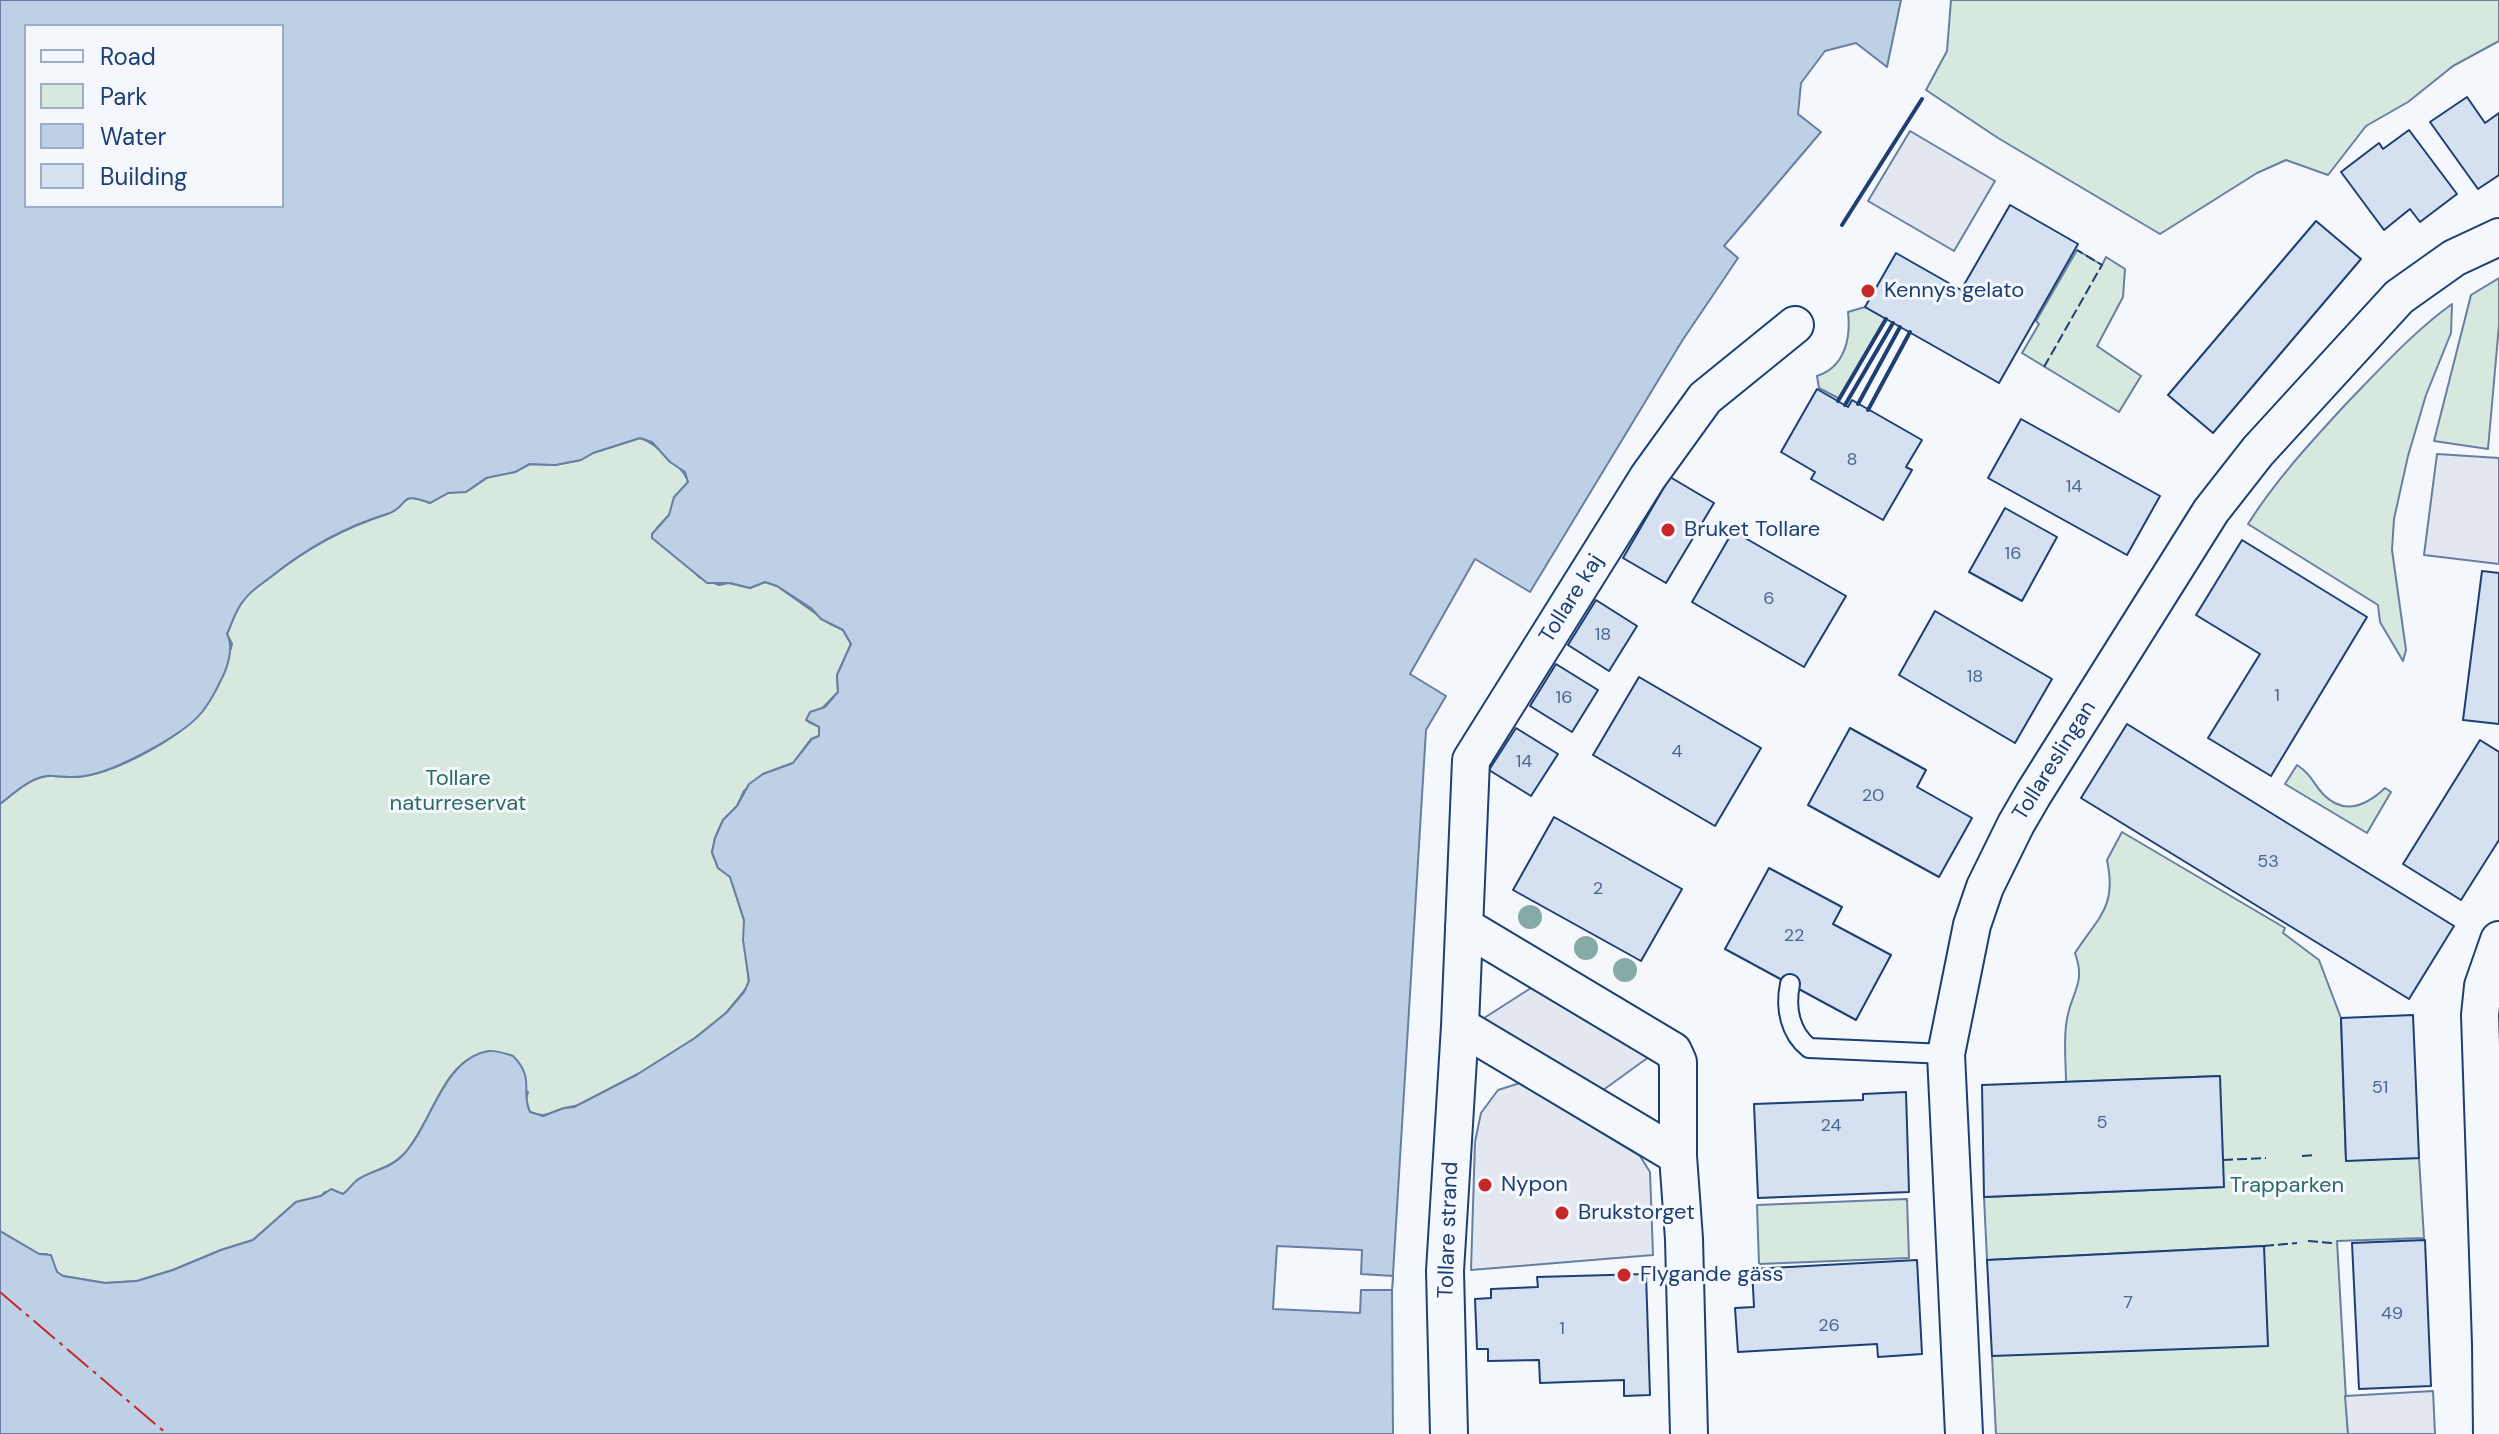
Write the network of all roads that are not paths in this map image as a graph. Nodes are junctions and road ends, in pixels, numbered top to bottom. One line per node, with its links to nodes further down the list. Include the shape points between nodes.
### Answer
1 (2499, 237): 8 (street, Tollareslingan, via 2454,258 2399,297 2258,451 2211,511 2002,850 1972,925)
2 (1795, 325): 3 (street, Tollare kaj, via 1705,398 1648,477 1471,760)
3 (1464, 926): 7 (street); 9 (street, via 1673,1051 1678,1062)
4 (2499, 940): 6 (street, via 2483,986)
5 (1790, 984): 8 (lane, via 1787,998 1794,1032 1809,1048)
6 (2490, 1012): 10 (street)
7 (1460, 1026): 9 (street); 11 (street, Tollare strand, via 1445,1271)
8 (1946, 1054): 13 (street, Tollareslingan)
9 (1678, 1156): 12 (street)
10 (2492, 1173): 14 (street)
11 (1449, 1434)
12 (1689, 1434)
13 (1964, 1434)
14 (2492, 1434)

